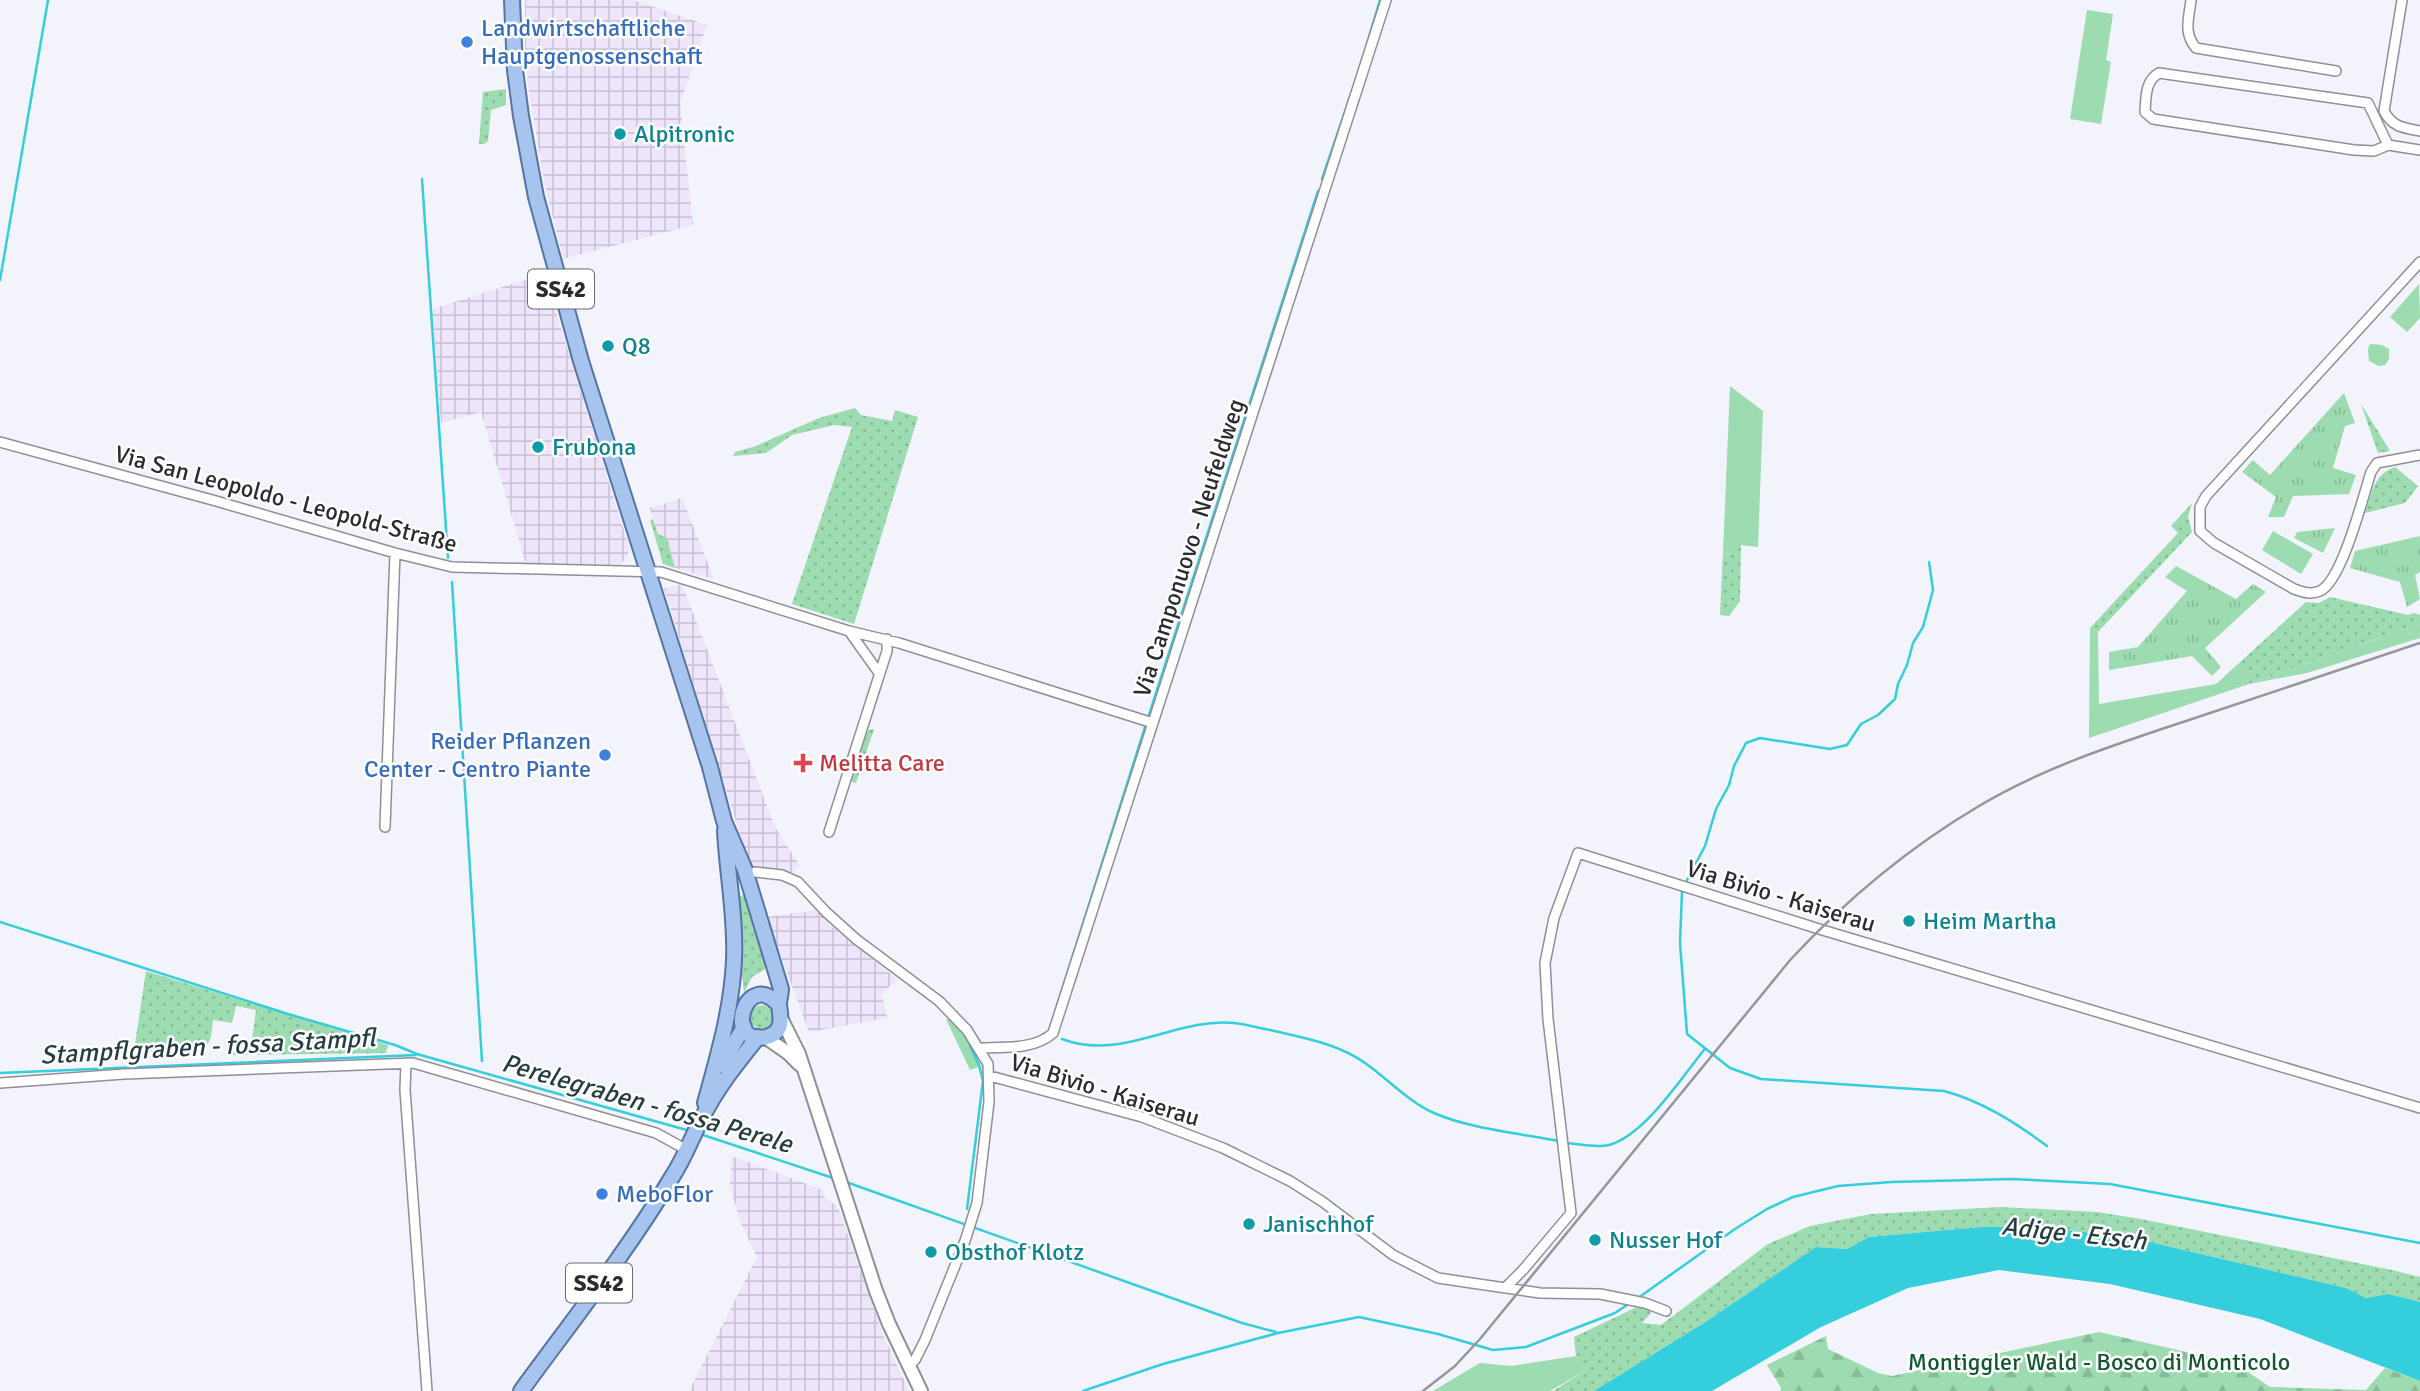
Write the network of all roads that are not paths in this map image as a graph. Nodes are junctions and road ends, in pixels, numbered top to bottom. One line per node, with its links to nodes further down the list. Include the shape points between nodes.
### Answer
1 (512, 0): 13 (main road, SS42, via 520,116 536,197 581,360)
2 (1386, 0): 17 (street, Via Camponuovo - Neufeldweg)
3 (2191, 0): 5 (street, via 2187,30 2196,48)
4 (2402, 0): 6 (street, via 2384,111 2396,126)
5 (2336, 71)
6 (2420, 131)
7 (2389, 145): 7 (street, via 2368,103 2159,73 2147,88 2145,112 2152,119 2354,150 2374,151); 8 (street)
8 (2420, 150)
9 (2420, 262): 11 (street, via 2206,496 2200,507 2200,531 2294,589 2318,592 2339,568 2377,463)
10 (0, 442): 12 (street, Via San Leopoldo - Leopold-Straße)
11 (2420, 455)
12 (395, 553): 13 (street, Via San Leopoldo - Leopold-Straße, via 452,567); 19 (street)
13 (649, 571): 14 (street, Via San Leopoldo - Leopold-Straße); 18 (main road, SS42)
14 (849, 631): 15 (street, Via San Leopoldo - Leopold-Straße); 16 (street)
15 (887, 639): 16 (street); 17 (street, Via San Leopoldo - Leopold-Straße)
16 (879, 673): 20 (street)
17 (1149, 722): 27 (street, Via Camponuovo - Neufeldweg, via 1053,1033 1032,1044)
18 (724, 821): 22 (main road, SS42); 24 (main road, SS42, via 745,870 781,989)
19 (386, 827)
20 (829, 832)
21 (754, 872): 27 (street, via 798,882 856,939 939,1001)
22 (734, 961): 23 (main road, SS42); 33 (main road, SS42, via 720,1050)
23 (745, 1005): 24 (main road, via 764,996 772,998); 25 (main road, SS42, via 741,1013)
24 (781, 1013): 26 (main road, SS42, via 774,1033); 29 (main road)
25 (744, 1027): 26 (main road); 33 (main road, SS42, via 723,1062)
26 (762, 1037): 29 (main road, via 788,1053); 33 (main road, SS42, via 739,1058)
27 (979, 1048): 30 (street)
28 (406, 1063): 31 (street); 34 (street); 38 (street)
29 (805, 1071): 37 (main road, via 876,1292)
30 (990, 1076): 35 (street, Via Bivio - Kaiserau, via 1179,1130 1290,1181 1418,1269 1465,1284); 37 (street, via 971,1223 925,1340)
31 (0, 1083)
32 (2420, 1108): 35 (street, Via Bivio - Kaiserau, via 1578,853 1554,918 1545,964 1571,1213)
33 (702, 1116): 34 (main road, SS42)
34 (690, 1145): 39 (main road, SS42, via 648,1215)
35 (1505, 1287): 36 (street, Via Bivio - Kaiserau, via 1620,1297)
36 (1666, 1311)
37 (909, 1365): 40 (main road)
38 (427, 1391)
39 (521, 1391)
40 (921, 1391)

